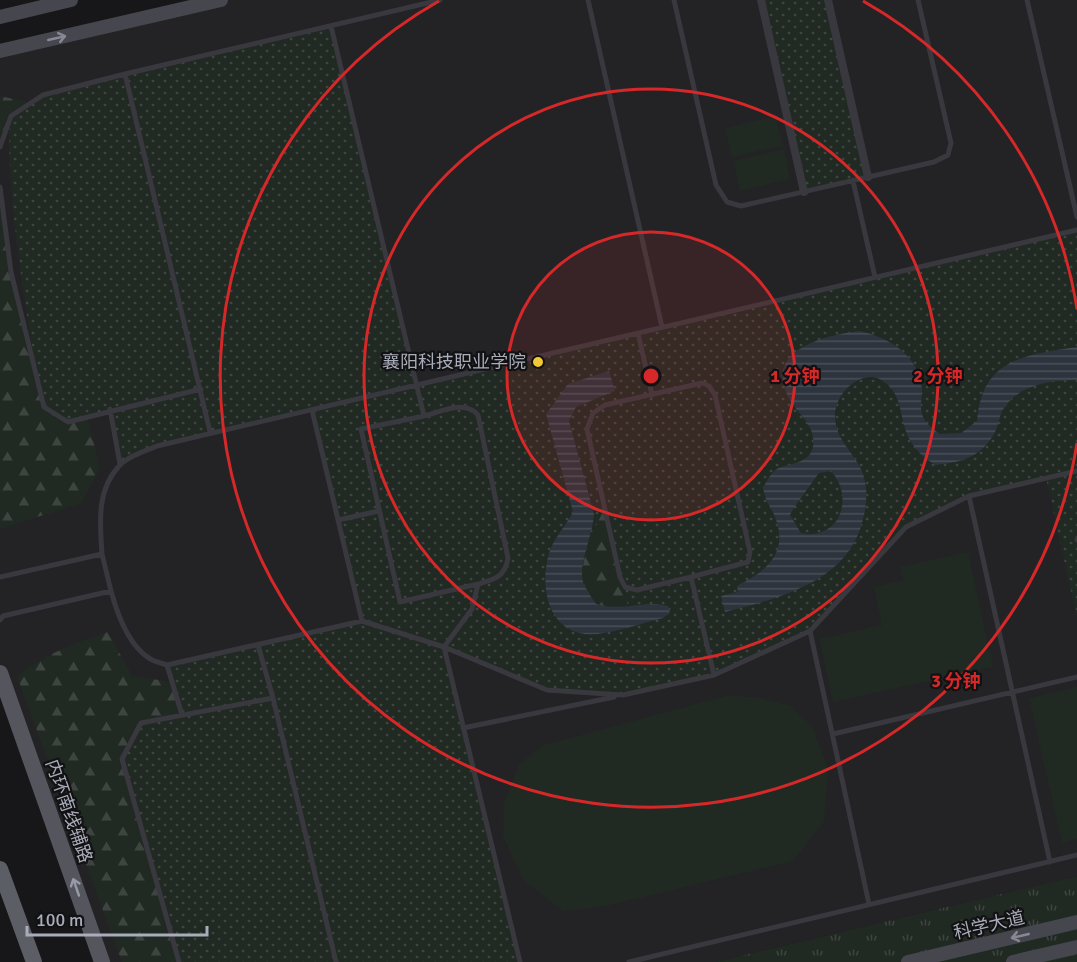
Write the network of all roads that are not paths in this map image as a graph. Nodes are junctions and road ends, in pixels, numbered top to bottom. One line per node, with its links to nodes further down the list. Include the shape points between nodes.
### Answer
1 (71, 0): 10 (main road)
2 (221, 0): 12 (main road, one-way to 2)
3 (440, 0): 11 (lane)
4 (588, 0): 22 (lane)
5 (674, 0): 18 (lane, via 716,185 727,202 741,206)
6 (761, 0): 18 (street)
7 (828, 0): 15 (street)
8 (918, 0): 15 (lane, via 951,143 948,155 934,162)
9 (1027, 0): 19 (lane)
10 (0, 17)
11 (331, 26): 13 (lane); 24 (lane)
12 (0, 51)
13 (125, 74): 14 (lane, via 43,95 11,116); 25 (lane)
14 (0, 147)
15 (868, 177): 16 (lane)
16 (853, 181): 18 (lane); 21 (lane)
17 (0, 187): 27 (lane, via 11,272 44,407 68,422)
18 (804, 192)
19 (1077, 217)
20 (1077, 230): 21 (lane)
21 (875, 277): 22 (lane)
22 (662, 327): 23 (lane)
23 (638, 333): 24 (lane); 26 (lane)
24 (417, 384): 28 (lane); 29 (lane)
25 (201, 389): 27 (lane); 30 (lane)
26 (652, 395): 38 (lane, via 702,383 715,395 750,552 748,562); 38 (lane, via 605,405 593,413 587,429 625,587 637,590)
27 (110, 409): 31 (lane)
28 (312, 410): 30 (lane); 35 (lane)
29 (424, 416): 34 (lane, via 361,429); 39 (lane, via 461,406 478,415 508,558 506,571 496,579)
30 (210, 432): 31 (lane, via 157,446)
31 (120, 464): 36 (lane, via 107,484 99,509)
32 (1077, 471): 33 (lane)
33 (969, 496): 43 (lane, via 906,527); 50 (lane)
34 (379, 511): 35 (lane); 39 (lane, via 400,602)
35 (338, 520): 42 (lane)
36 (102, 554): 37 (lane); 40 (lane)
37 (0, 577)
38 (691, 577): 48 (lane)
39 (478, 584): 45 (lane, via 472,609)
40 (111, 591): 41 (lane, via 3,616); 46 (lane, via 117,616 132,639 148,658)
41 (0, 620)
42 (362, 621): 44 (lane); 45 (lane)
43 (810, 631): 48 (lane); 55 (lane)
44 (258, 645): 46 (lane); 52 (lane)
45 (444, 647): 51 (lane, via 547,690); 54 (lane)
46 (167, 665): 53 (lane)
47 (0, 673): 60 (main road, 内环南线辅路, one-way to 47)
48 (714, 675): 51 (lane)
49 (1077, 677): 50 (lane)
50 (1012, 692): 55 (lane); 57 (lane)
51 (623, 695): 54 (lane)
52 (273, 698): 53 (lane); 67 (lane)
53 (182, 715): 66 (lane, via 141,723 122,759)
54 (463, 729): 68 (lane)
55 (833, 734): 59 (lane)
56 (1077, 855): 57 (lane)
57 (1050, 862): 59 (lane)
58 (0, 867): 63 (highway)
59 (869, 904): 69 (lane)
60 (87, 918): 64 (main road); 65 (main road, 内环南线辅路)
61 (1077, 922): 70 (main road, 科学大道, one-way to 70)
62 (1077, 947): 71 (main road)
63 (34, 962)
64 (96, 962)
65 (102, 962)
66 (179, 962)
67 (336, 962)
68 (520, 962)
69 (629, 962)
70 (908, 962)
71 (1013, 962)

